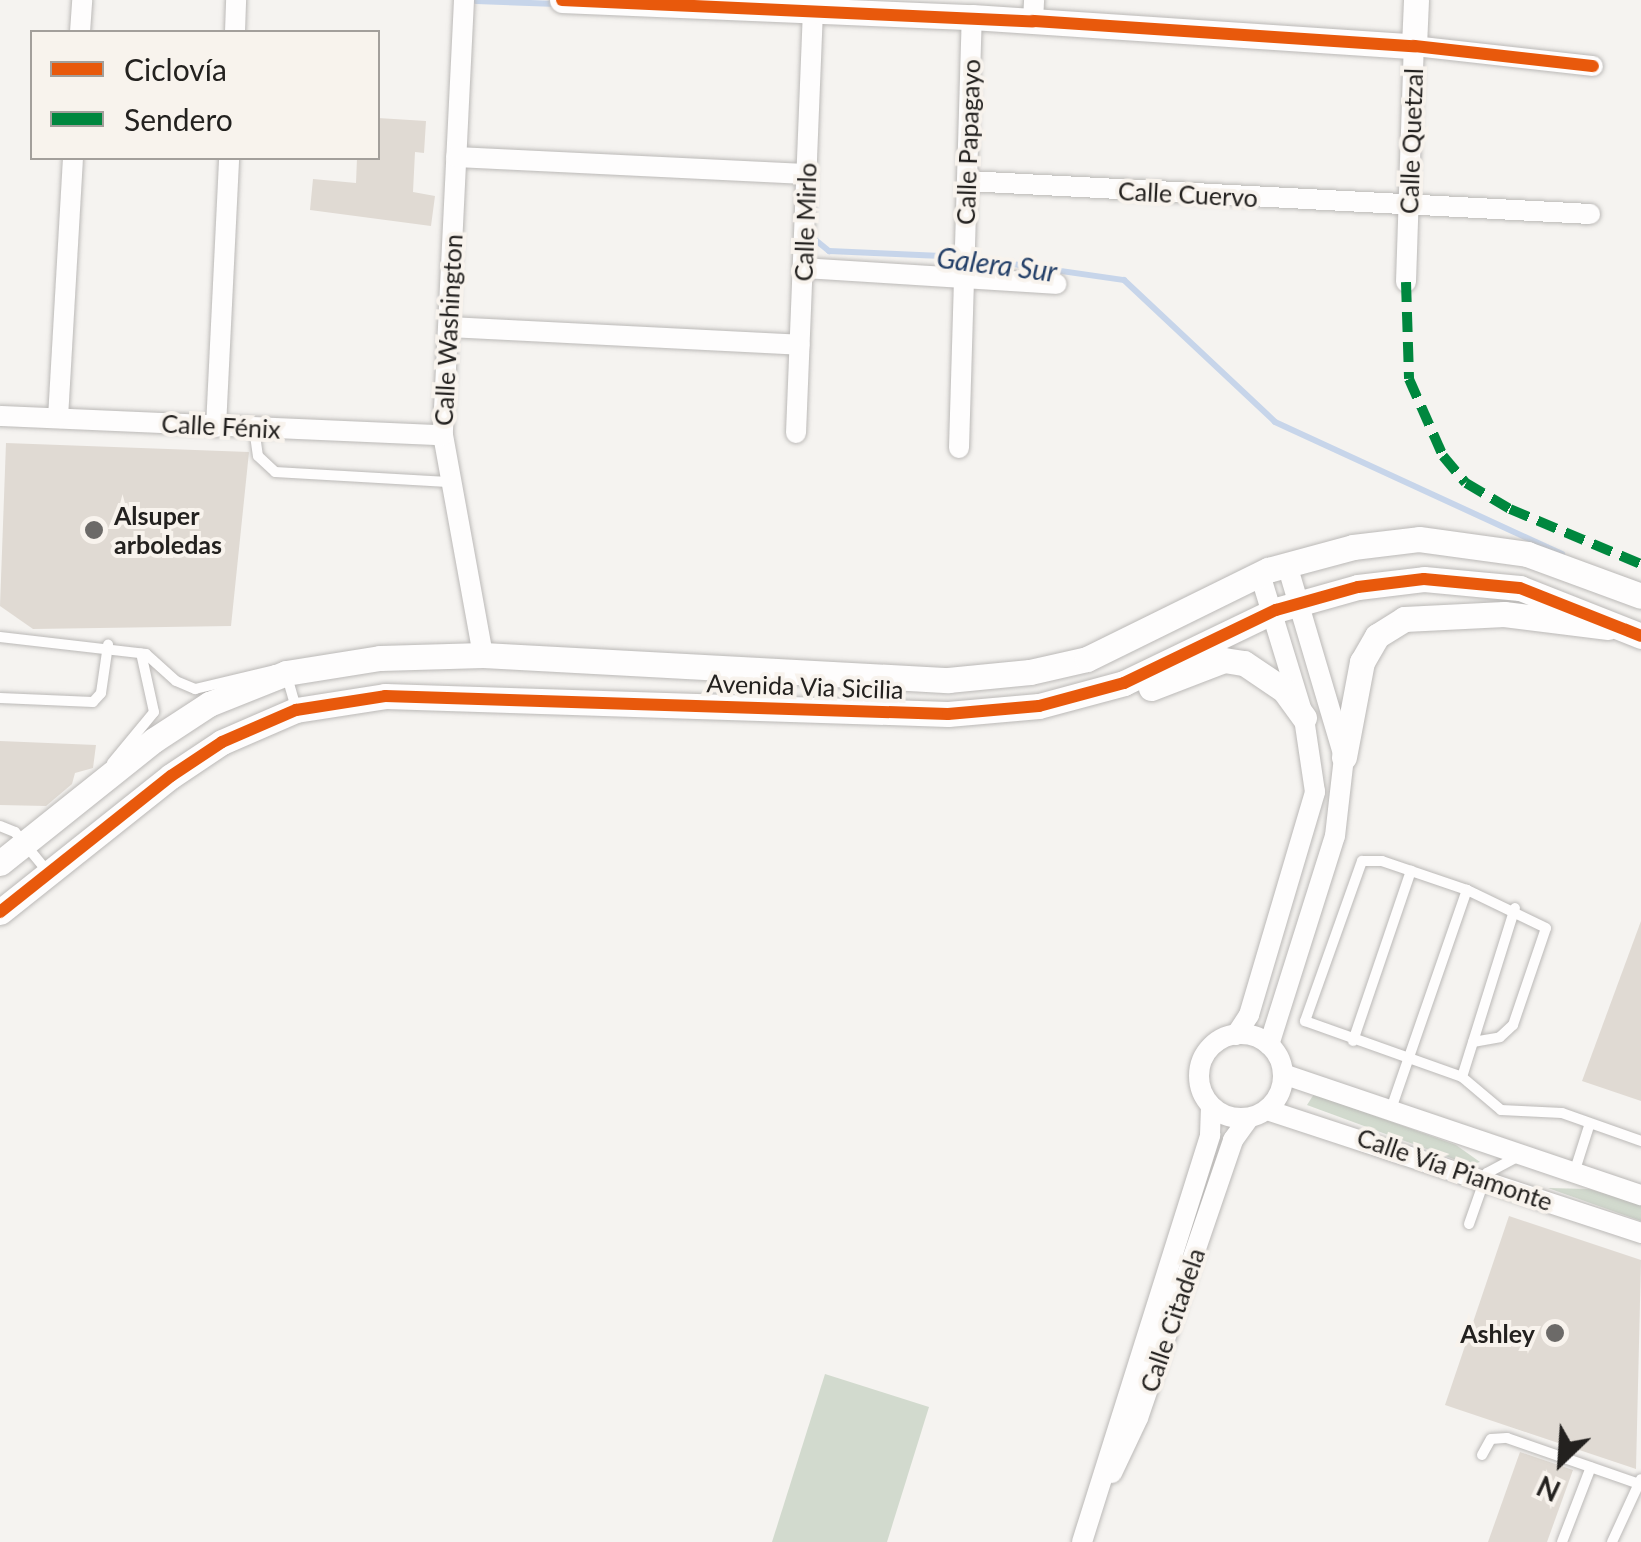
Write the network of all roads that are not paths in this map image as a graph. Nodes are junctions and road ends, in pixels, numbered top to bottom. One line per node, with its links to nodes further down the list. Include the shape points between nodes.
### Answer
1 (82, 0): 9 (street)
2 (236, 0): 10 (street)
3 (464, 0): 13 (street, Calle Washington)
4 (562, 0): 6 (street)
5 (1416, 0): 11 (street, Calle Quetzal)
6 (813, 10): 8 (street); 16 (street, Calle Mirlo)
7 (1033, 10): 8 (street); 11 (street)
8 (972, 17): 17 (street, Calle Papagayo)
9 (80, 30)
10 (235, 30)
11 (1414, 46): 12 (street); 18 (street, Calle Quetzal)
12 (1593, 66)
13 (456, 156): 16 (street); 24 (street, Calle Washington)
14 (73, 160): 27 (street)
15 (229, 160): 28 (street)
16 (806, 174): 20 (street, Calle Mirlo)
17 (967, 180): 18 (street, Calle Cuervo); 21 (street, Calle Papagayo)
18 (1408, 207): 19 (street, Calle Cuervo); 22 (street, Calle Quetzal)
19 (1590, 214)
20 (803, 268): 21 (street); 25 (street, Calle Mirlo)
21 (964, 278): 23 (street); 32 (street, Calle Papagayo)
22 (1406, 282)
23 (1056, 284)
24 (449, 328): 25 (street); 31 (street, Calle Washington)
25 (800, 345): 30 (street, Calle Mirlo)
26 (0, 416): 27 (street, Calle Fénix)
27 (58, 418): 28 (street, Calle Fénix)
28 (216, 426): 29 (street, Calle Fénix)
29 (254, 428): 31 (street, Calle Fénix); 33 (lane, via 258,456 275,472)
30 (796, 434)
31 (443, 435): 33 (street, Calle Washington)
32 (958, 448)
33 (448, 482): 43 (street, Calle Washington)
34 (1287, 565): 35 (street, Avenida Via Sicilia); 36 (street, Avenida Via Sicilia, via 1352,547 1419,539 1487,545 1566,565); 37 (street)
35 (1260, 574): 38 (street); 43 (street, Avenida Via Sicilia, via 1087,659 948,680)
36 (1641, 596)
37 (1303, 602): 38 (street, Avenida Via Sicilia); 39 (street, Avenida Via Sicilia, via 1358,587 1478,581 1562,600); 49 (street)
38 (1276, 610): 45 (street, Avenida Via Sicilia, via 1124,684); 48 (street)
39 (1633, 632): 49 (street, via 1504,614 1404,619 1378,636 1362,662)
40 (0, 637): 41 (lane)
41 (108, 645): 42 (lane); 46 (lane, via 102,692 93,702)
42 (141, 653): 44 (lane, via 195,689 255,670); 50 (lane, via 154,712 116,752)
43 (484, 656): 44 (street, Avenida Via Sicilia, via 380,658)
44 (286, 673): 47 (lane); 50 (street, Avenida Via Sicilia, via 209,704)
45 (1080, 695): 47 (street, Avenida Via Sicilia, via 948,714 385,696); 48 (street, via 1125,701 1224,660 1257,668)
46 (0, 698)
47 (296, 710): 55 (street, Avenida Via Sicilia, via 222,742)
48 (1304, 718): 59 (street, via 1315,792 1309,828 1249,1015)
49 (1344, 757): 62 (street, via 1336,836)
50 (106, 776): 52 (street, Avenida Via Sicilia)
51 (0, 826): 52 (lane)
52 (26, 844): 53 (street, Avenida Via Sicilia); 55 (lane)
53 (0, 863)
54 (1411, 871): 56 (lane); 60 (lane); 60 (lane, via 1372,859 1356,869 1306,1006 1305,1022)
55 (47, 872): 57 (street, Avenida Via Sicilia)
56 (1467, 890): 58 (lane); 63 (lane)
57 (4, 901)
58 (1515, 908): 61 (lane); 61 (lane, via 1546,928 1545,946 1513,1025 1500,1037)
59 (1236, 1035): 62 (street); 66 (street, via 1218,1041 1202,1060 1200,1085)
60 (1352, 1041): 63 (lane)
61 (1473, 1042): 65 (lane)
62 (1269, 1045): 64 (street)
63 (1408, 1061): 65 (lane); 67 (lane)
64 (1284, 1074): 67 (street, Calle Vía Piamonte); 68 (street)
65 (1462, 1077): 69 (lane, via 1501,1110 1543,1110)
66 (1212, 1107): 68 (street); 80 (street, Calle Citadela, via 1210,1135)
67 (1391, 1109): 71 (street, Calle Vía Piamonte)
68 (1258, 1114): 73 (street, Calle Vía Piamonte); 80 (street, Calle Citadela, via 1234,1140 1138,1418)
69 (1590, 1123): 70 (lane); 72 (lane)
70 (1641, 1142)
71 (1524, 1155): 72 (street, Calle Vía Piamonte); 73 (lane, via 1496,1164)
72 (1574, 1173): 74 (street, Calle Vía Piamonte)
73 (1484, 1179): 75 (lane); 76 (street, Calle Vía Piamonte)
74 (1641, 1195)
75 (1469, 1224)
76 (1641, 1232)
77 (1482, 1455): 78 (lane, via 1498,1437)
78 (1591, 1467): 79 (lane); 82 (lane)
79 (1640, 1481): 83 (lane)
80 (1090, 1520): 81 (street, Calle Citadela)
81 (1082, 1542)
82 (1562, 1542)
83 (1612, 1542)

